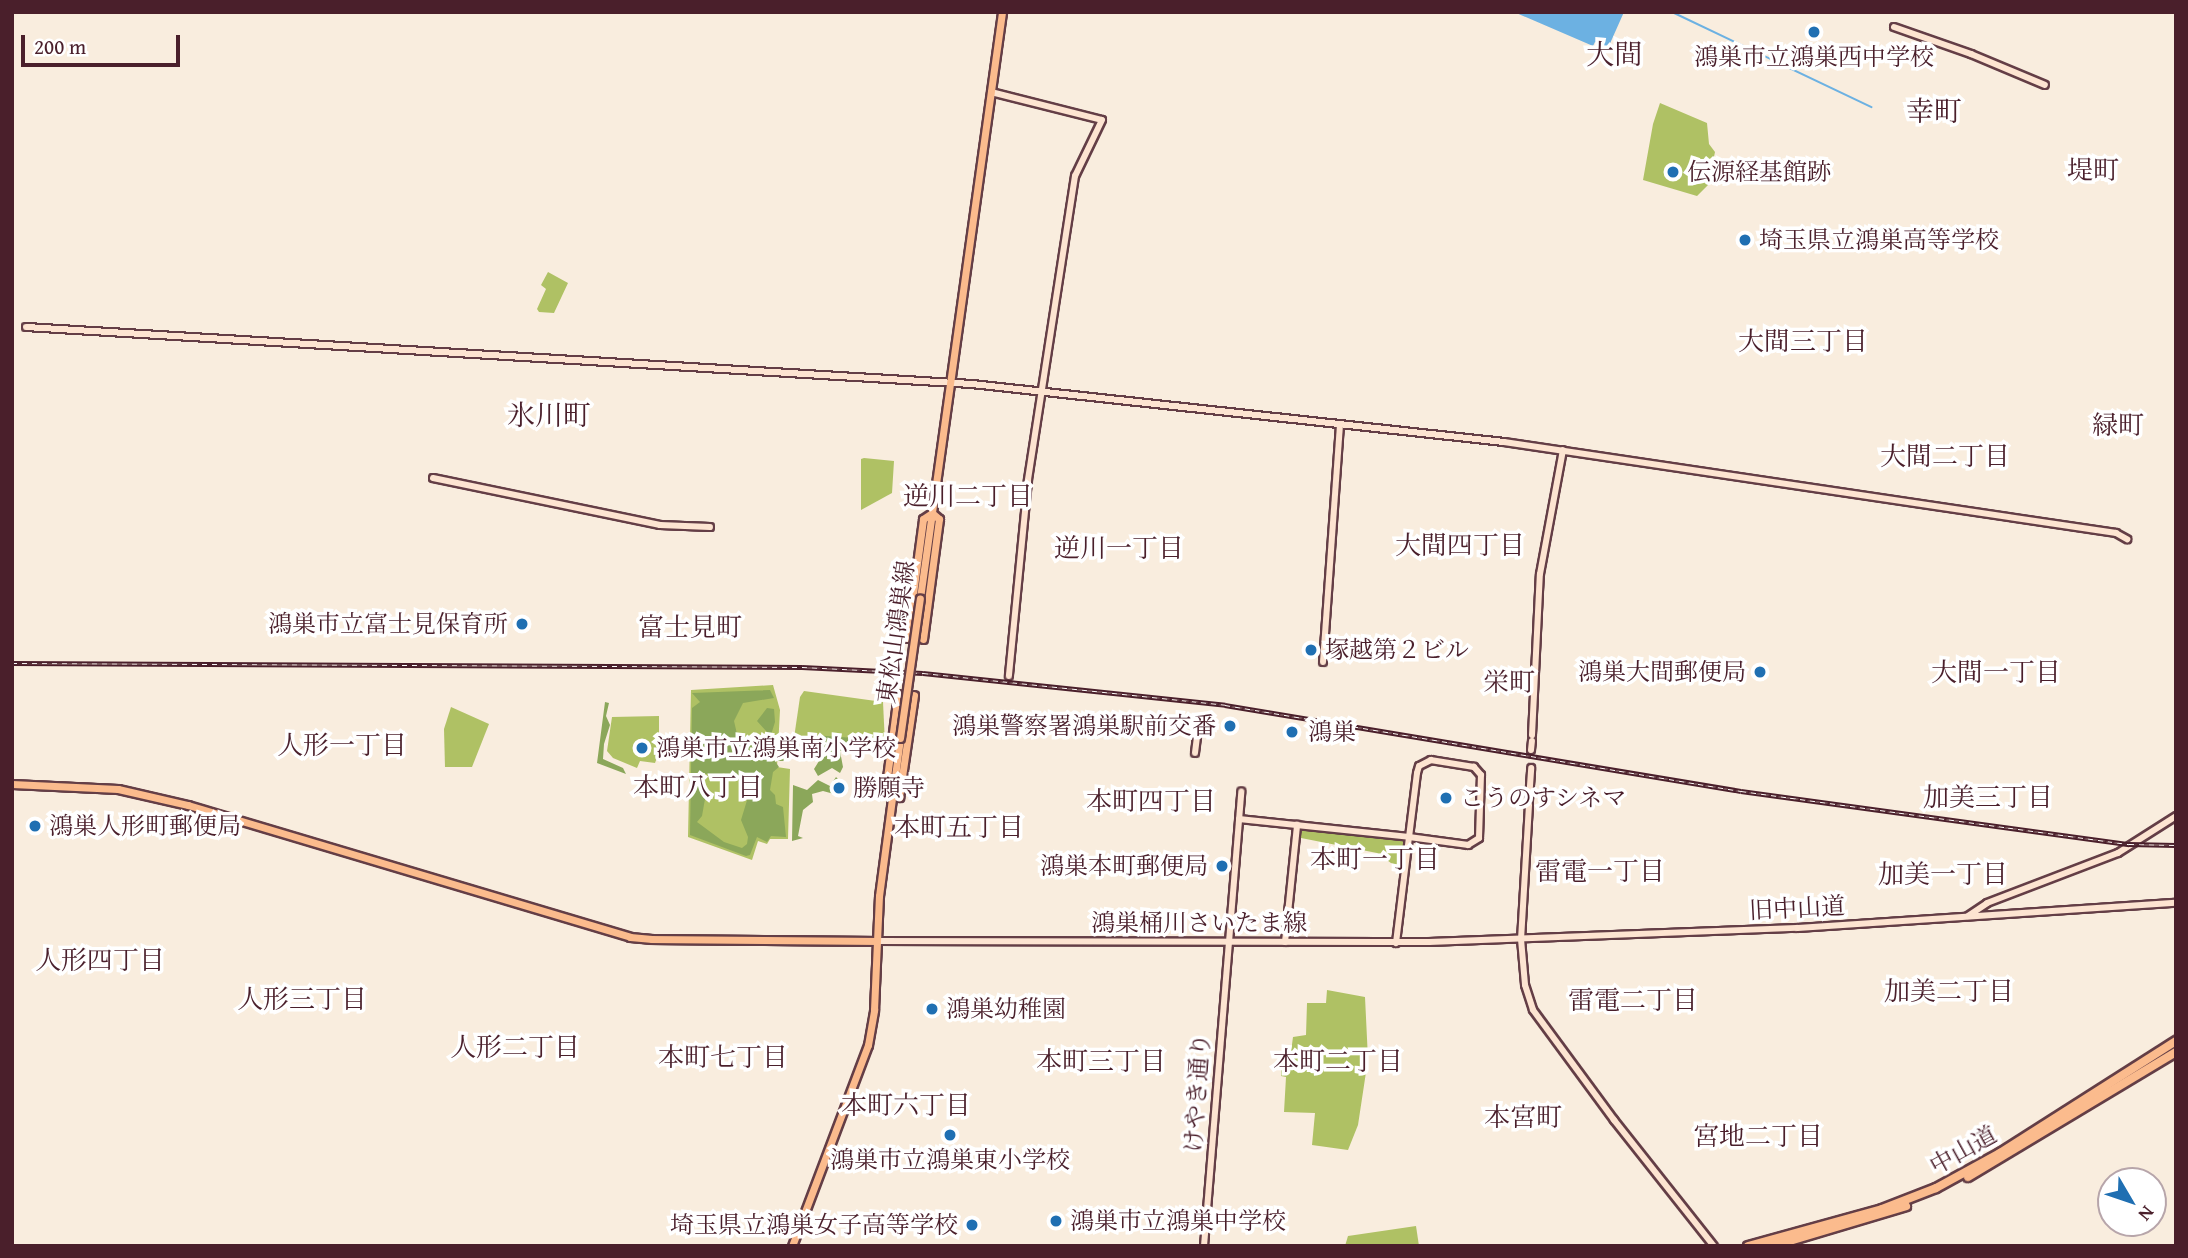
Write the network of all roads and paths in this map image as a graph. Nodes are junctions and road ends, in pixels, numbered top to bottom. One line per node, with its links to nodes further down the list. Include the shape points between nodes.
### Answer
1 (1002, 12): 4 (main road, 東松山鴻巣線)
2 (1894, 27): 3 (street)
3 (2045, 85)
4 (991, 92): 6 (main road, 東松山鴻巣線); 7 (street, via 1102,120 1075,176)
5 (26, 327): 6 (street)
6 (950, 382): 7 (street); 11 (main road, 東松山鴻巣線)
7 (1042, 392): 8 (street); 17 (street, via 1028,481)
8 (1340, 426): 9 (street); 16 (street)
9 (1563, 450): 13 (street, via 2116,533); 21 (street, via 1540,575)
10 (433, 478): 12 (street, via 660,525)
11 (932, 513): 14 (main road, via 923,519); 15 (main road, via 939,519); 26 (main road, 東松山鴻巣線, bridge)
12 (710, 527)
13 (2127, 539)
14 (907, 638)
15 (923, 639)
16 (1323, 662)
17 (1009, 676)
18 (898, 694): 26 (main road, via 885,793)
19 (914, 695): 26 (main road, via 901,793)
20 (1198, 728): 22 (street)
21 (1531, 750)
22 (1195, 753)
23 (1531, 768): 33 (street)
24 (12, 784): 34 (main road, via 118,789 188,805 630,936)
25 (1241, 792): 28 (street, けやき通り)
26 (892, 797): 34 (main road, 東松山鴻巣線)
27 (2176, 816): 32 (street, 旧中山道, via 2118,853 1987,902)
28 (1239, 819): 29 (street); 35 (street, けやき通り)
29 (1297, 825): 30 (street); 36 (street)
30 (1409, 837): 30 (street, via 1422,762 1477,769 1477,842 1468,845); 37 (street)
31 (2176, 903): 32 (street)
32 (1968, 916): 33 (street, 旧中山道)
33 (1521, 939): 37 (street, 鴻巣桶川さいたま線); 42 (street, via 1528,998 1540,1021)
34 (876, 941): 35 (street, 鴻巣桶川さいたま線); 40 (main road, 東松山鴻巣線, via 868,1045)
35 (1228, 943): 36 (street, 鴻巣桶川さいたま線); 41 (street, けやき通り)
36 (1285, 943): 37 (street, 鴻巣桶川さいたま線)
37 (1396, 943)
38 (2176, 1041): 43 (highway, 中山道, via 2000,1153 1936,1188 1882,1209)
39 (2176, 1052): 44 (highway, 中山道, via 1996,1163 1930,1196 1887,1214)
40 (792, 1246)
41 (1204, 1246)
42 (1714, 1246)
43 (1748, 1246)
44 (1773, 1246)

